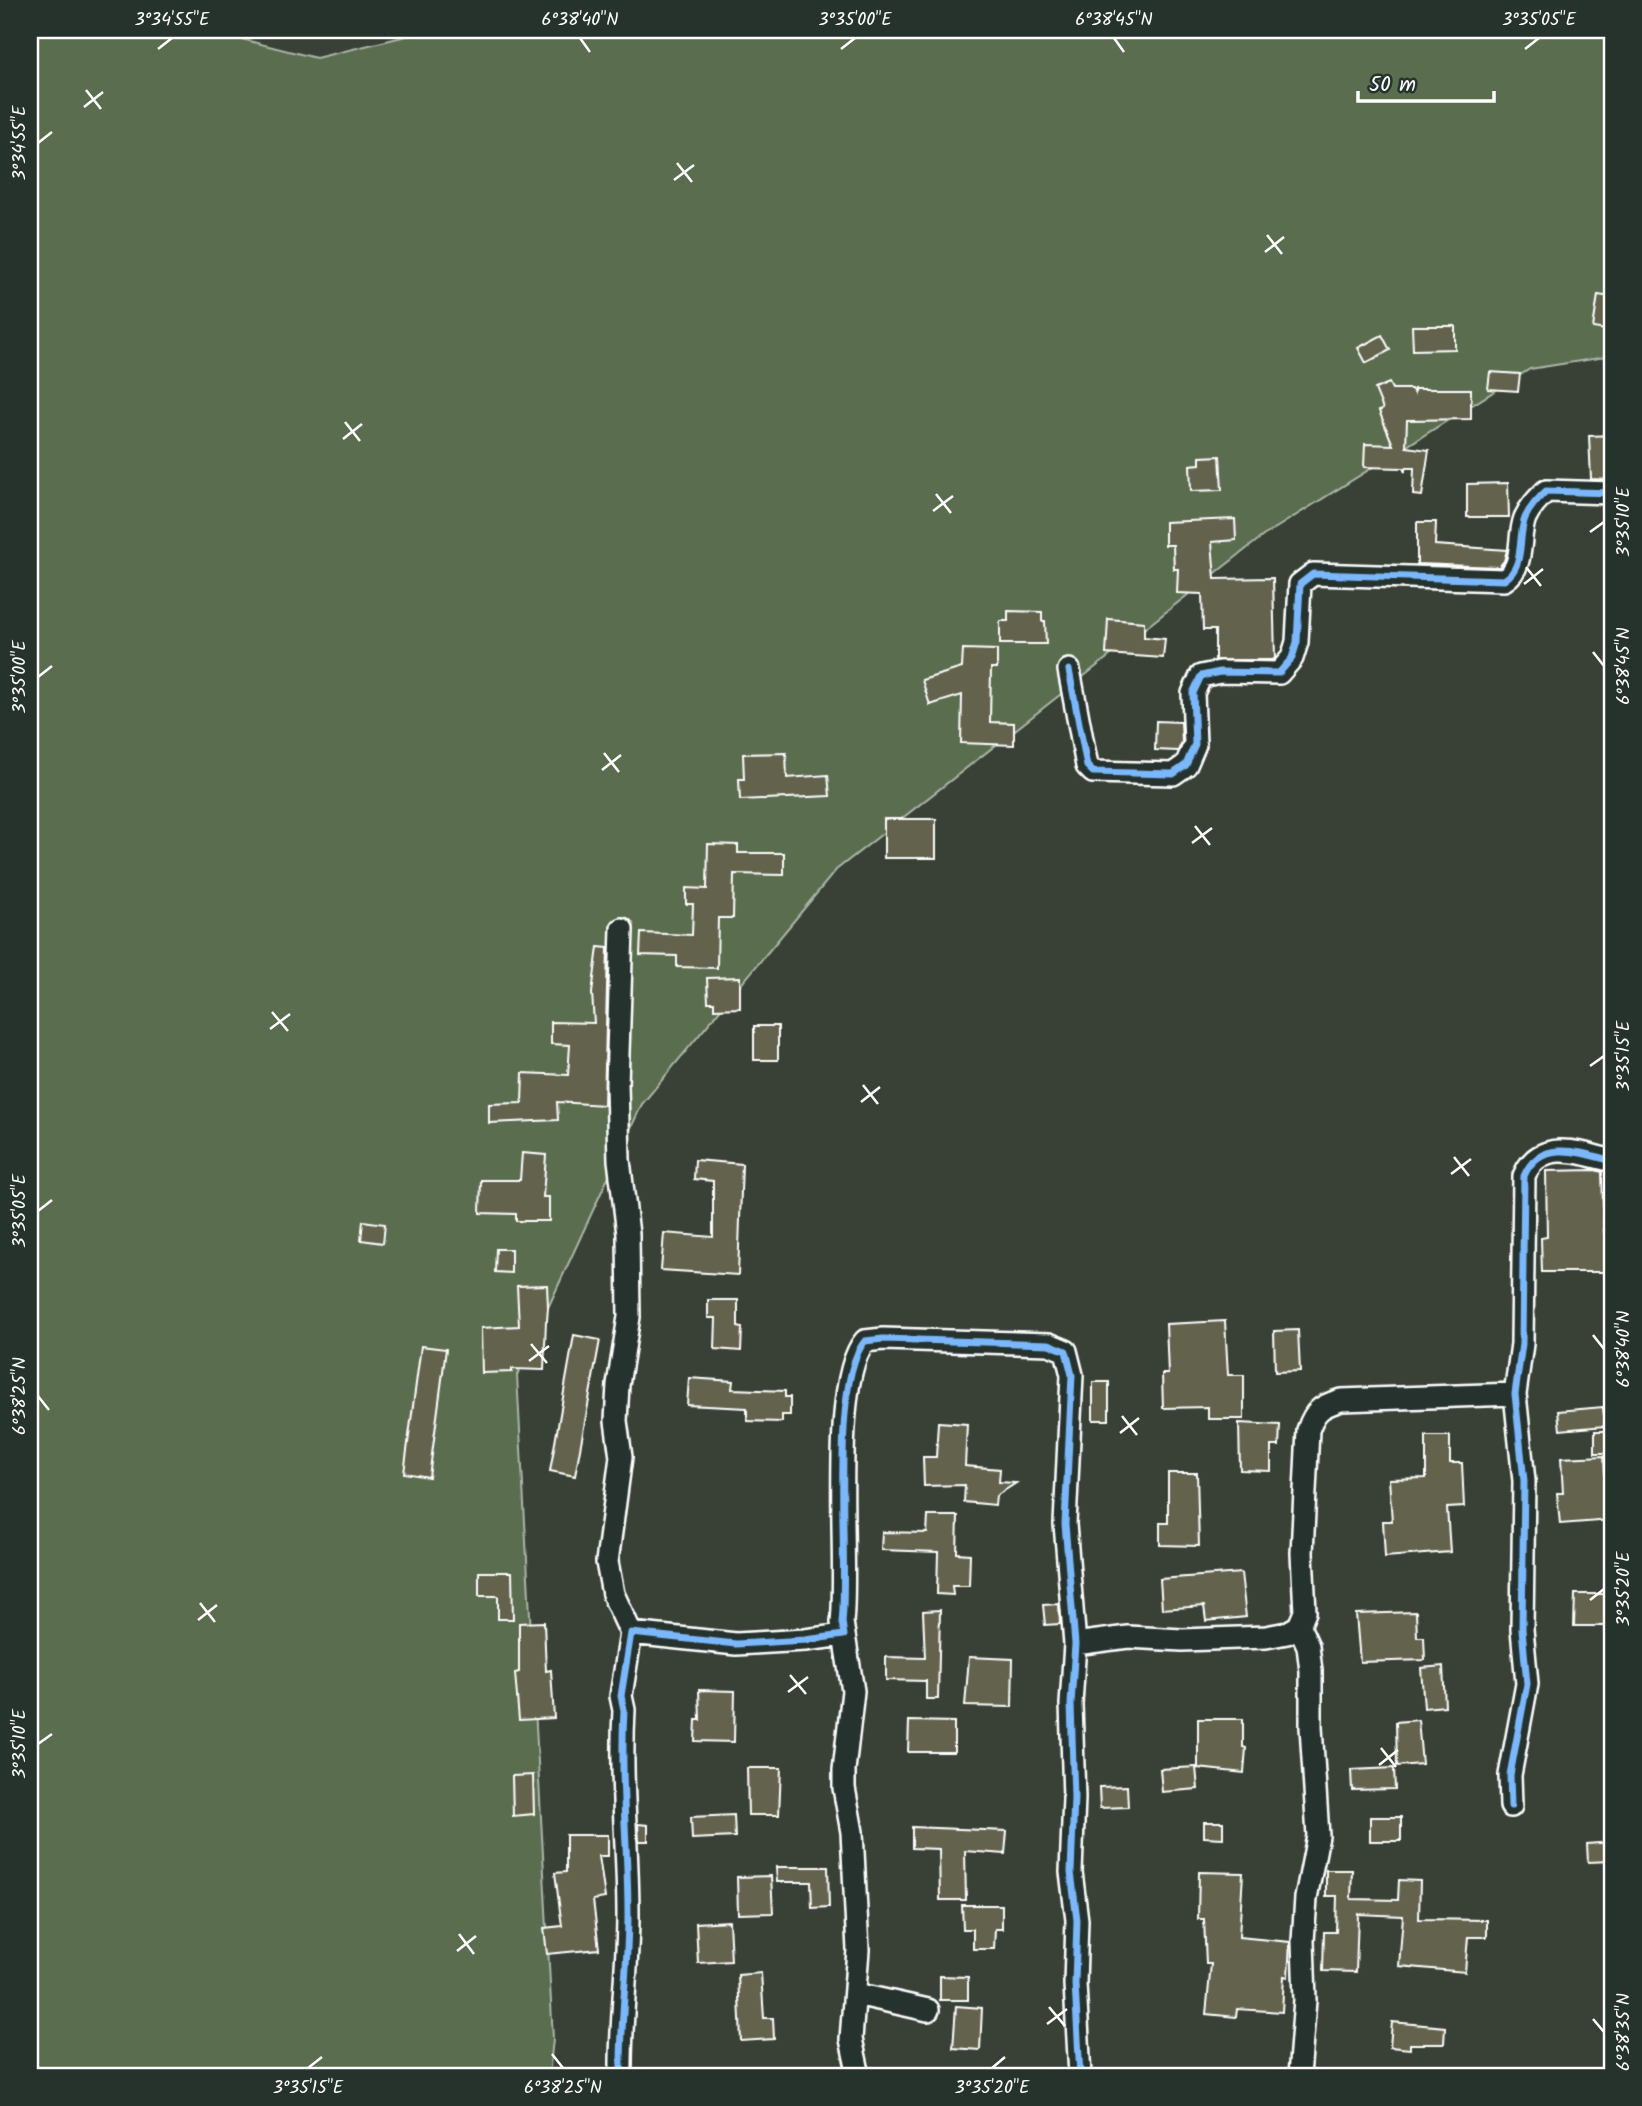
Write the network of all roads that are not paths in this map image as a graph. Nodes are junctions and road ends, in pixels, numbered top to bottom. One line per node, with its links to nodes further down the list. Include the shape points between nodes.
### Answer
1 (1612, 493): 2 (street, via 1546,491 1524,521 1517,566 1504,580 1313,574 1300,584 1297,642 1292,658 1279,673 1201,676 1193,694 1195,744 1186,765 1173,774 1093,772 1087,766)
2 (1069, 670)
3 (622, 929): 7 (street, via 617,1084 629,1317 618,1385 621,1457 607,1562 614,1594)
4 (1612, 1161): 5 (street, via 1577,1150 1556,1152 1529,1164 1524,1176 1522,1344)
5 (1515, 1394): 6 (street, via 1342,1400 1323,1405 1308,1430 1301,1553 1305,1612); 10 (street, via 1524,1481 1522,1629 1527,1684 1510,1775)
6 (1299, 1626): 9 (street, via 1266,1637 1128,1637); 16 (street, via 1308,1646 1311,1671 1318,1836 1306,1898)
7 (631, 1633): 8 (street, via 736,1644); 13 (street, via 621,1696 628,1912)
8 (844, 1635): 9 (street, via 843,1459 848,1385 856,1351 865,1341 883,1339 1049,1343 1066,1351 1072,1376 1065,1524); 11 (street, via 853,1691 844,1788 852,1832)
9 (1074, 1644): 15 (street, via 1071,1871 1077,1920)
10 (1511, 1806)
11 (856, 1994): 12 (street); 14 (street, via 852,2039)
12 (928, 2010)
13 (621, 2076)
14 (859, 2076)
15 (1080, 2076)
16 (1299, 2076)

